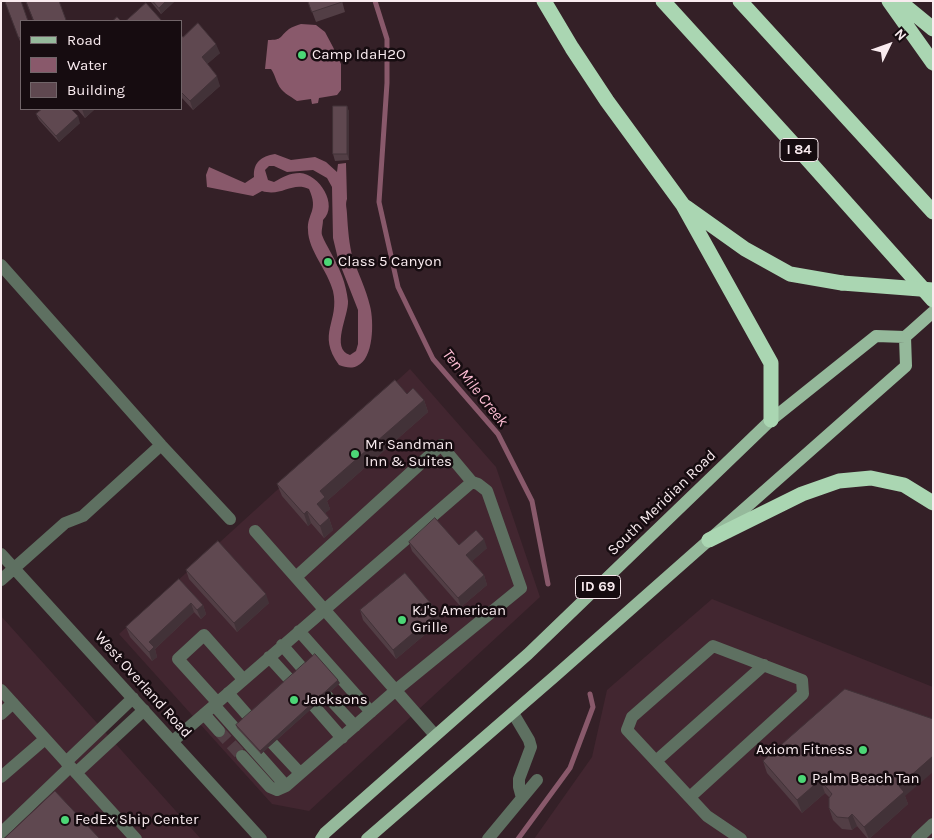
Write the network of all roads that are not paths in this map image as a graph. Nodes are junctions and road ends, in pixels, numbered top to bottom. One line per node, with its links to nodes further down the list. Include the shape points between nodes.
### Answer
1 (544, 1): 8 (highway, via 607,101)
2 (663, 1): 12 (highway, I 84)
3 (740, 1): 9 (highway)
4 (889, 1): 7 (highway)
5 (899, 1): 6 (highway)
6 (933, 29)
7 (933, 63)
8 (682, 204): 11 (highway, bridge, via 745,248 790,274 842,283); 15 (highway, via 771,363)
9 (933, 212)
10 (1, 265): 16 (street)
11 (933, 290)
12 (933, 300)
13 (933, 312): 14 (main road)
14 (905, 337): 15 (main road, South Meridian Road / ID 69, via 876,336); 21 (main road, ID 69, via 906,366)
15 (771, 420): 49 (main road, South Meridian Road / ID 69, via 528,654)
16 (161, 445): 19 (street); 23 (street, via 83,516 65,523)
17 (472, 482): 24 (street, via 441,445); 26 (street); 35 (street, via 487,491 521,588)
18 (933, 503): 21 (highway, via 904,485 870,478 839,481 802,494)
19 (230, 519)
20 (255, 531): 24 (street)
21 (709, 540): 44 (main road, ID 69)
22 (1, 554): 23 (street, West Overland Road)
23 (15, 568): 25 (street); 38 (street, West Overland Road)
24 (296, 577): 26 (street)
25 (1, 580)
26 (324, 609): 27 (street); 35 (street)
27 (299, 631): 28 (street); 43 (street)
28 (282, 645): 29 (street); 31 (street)
29 (269, 657): 32 (street); 33 (street)
30 (764, 665): 55 (street); 55 (street, via 712,646 632,717 627,730); 62 (street, via 802,680 803,694)
31 (303, 669)
32 (244, 679): 36 (street); 41 (street, via 204,635 178,659)
33 (290, 680)
34 (1, 690): 39 (street)
35 (396, 690): 43 (street); 49 (street)
36 (228, 693): 41 (street); 46 (street)
37 (326, 695): 47 (street)
38 (133, 698): 42 (street, West Overland Road); 56 (street)
39 (13, 703): 45 (street); 51 (street)
40 (314, 706): 50 (street)
41 (212, 707): 48 (street); 52 (street); 60 (street)
42 (144, 710): 52 (street, West Overland Road); 56 (street)
43 (371, 712): 47 (street)
44 (513, 713): 61 (street, via 531,747 520,779); 68 (main road, ID 69)
45 (1, 714)
46 (249, 718)
47 (354, 726): 50 (street)
48 (219, 731)
49 (436, 735): 67 (main road, South Meridian Road / ID 69)
50 (342, 738): 57 (street)
51 (45, 739): 56 (street); 58 (street)
52 (173, 741): 66 (street, West Overland Road)
53 (272, 743): 57 (street)
54 (242, 756): 60 (street, via 270,787 277,790)
55 (656, 761): 62 (street)
56 (71, 767): 64 (street); 65 (street)
57 (300, 773): 60 (street)
58 (1, 777)
59 (537, 780): 61 (street)
60 (286, 786)
61 (522, 798): 69 (street)
62 (690, 798): 70 (street, via 707,816)
63 (933, 824): 71 (street)
64 (1, 833)
65 (136, 839)
66 (261, 839)
67 (321, 839)
68 (367, 839)
69 (488, 839)
70 (741, 839)
71 (916, 839)

